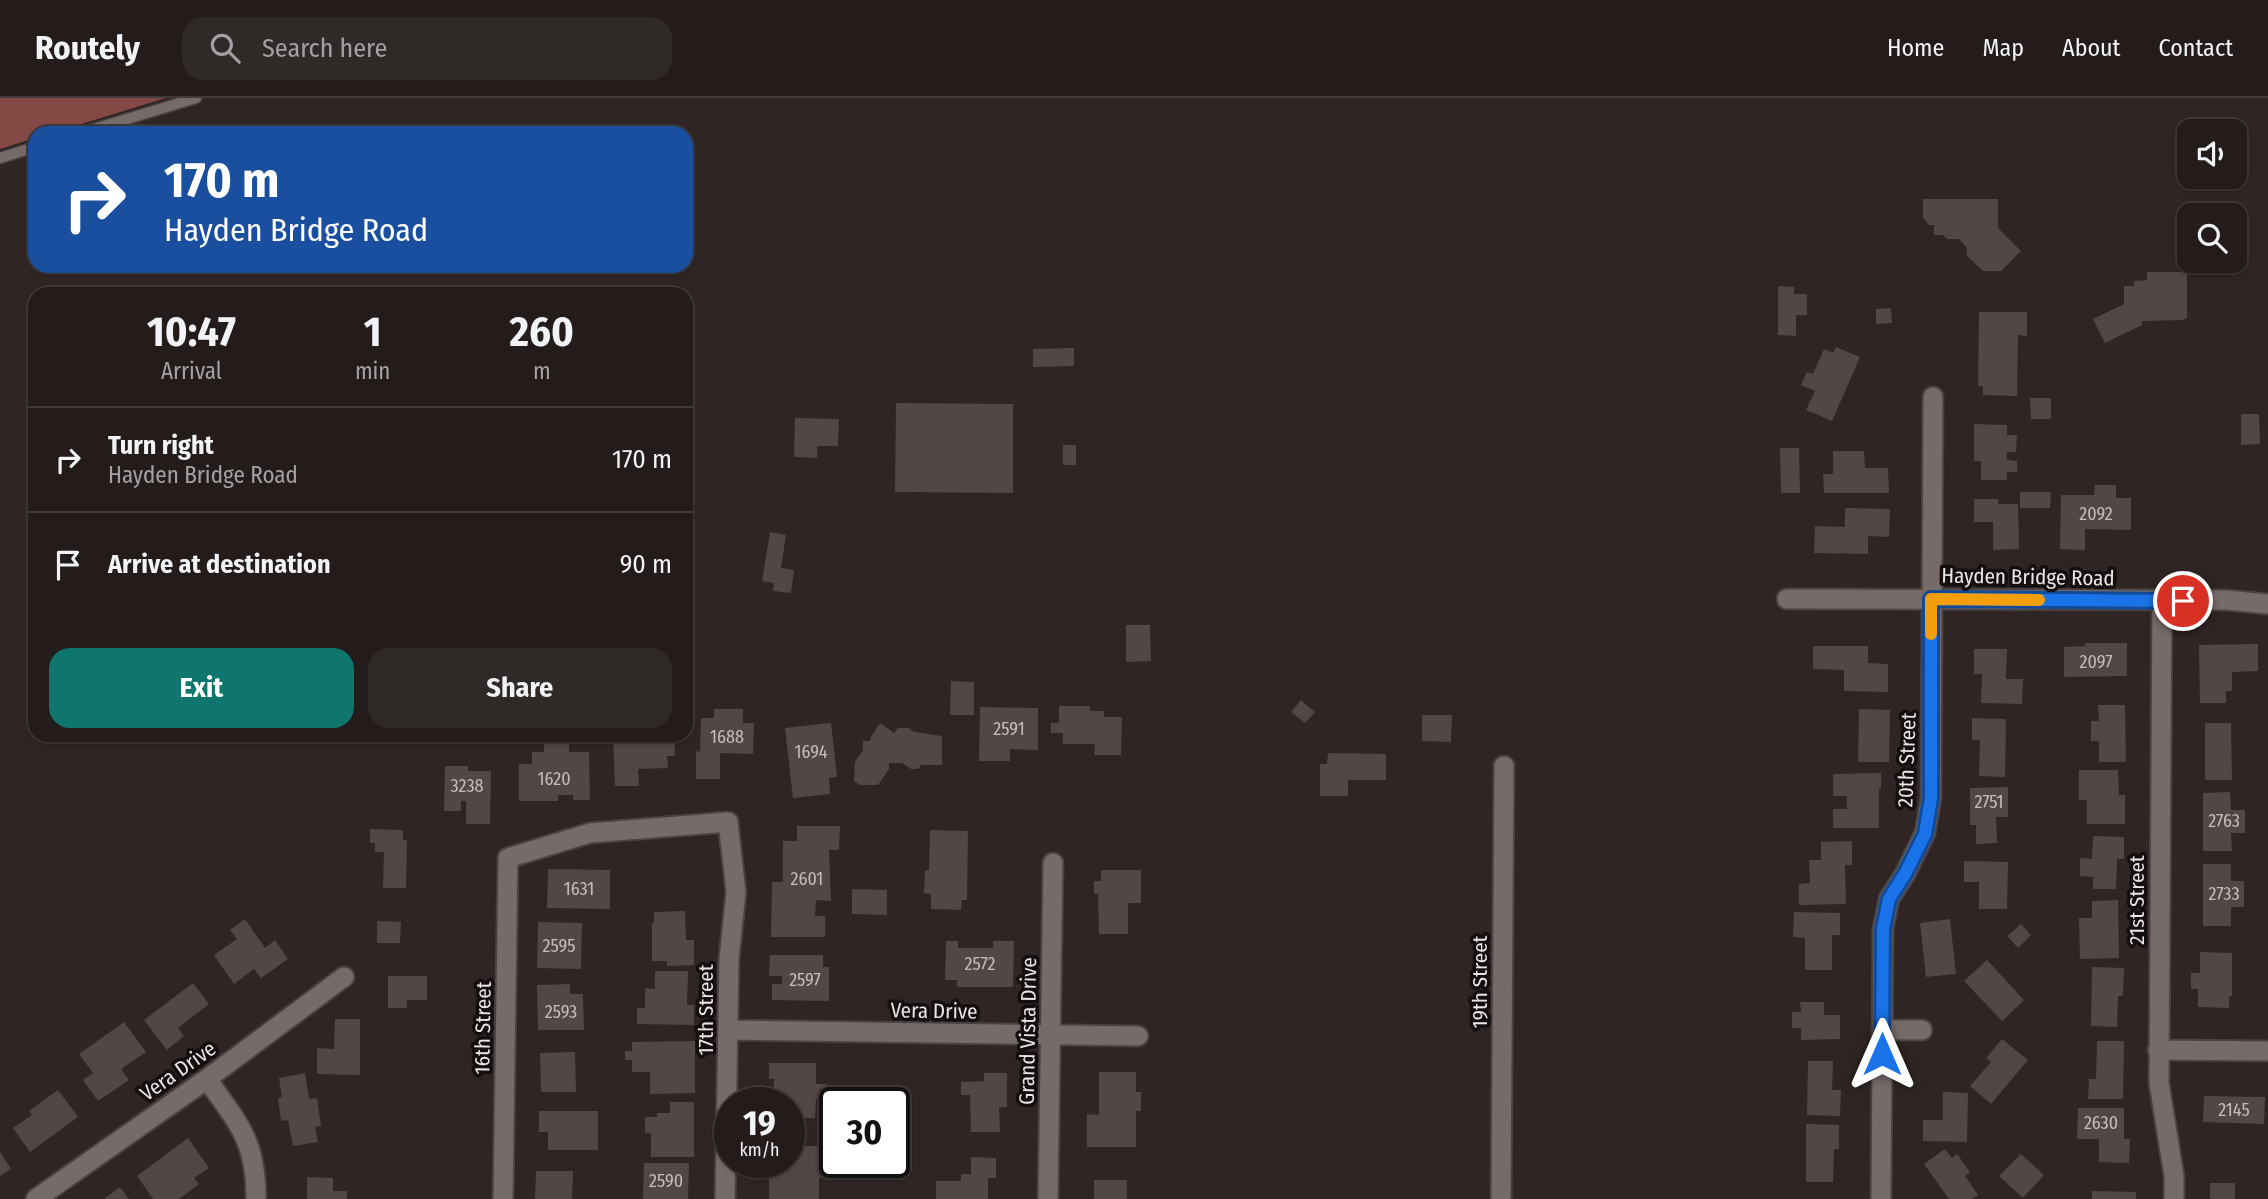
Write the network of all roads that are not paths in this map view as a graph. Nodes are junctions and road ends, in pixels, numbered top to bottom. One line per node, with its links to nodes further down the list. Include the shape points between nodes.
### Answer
1 (196, 98): 2 (lane)
2 (104, 126)
3 (28, 149): 4 (lane)
4 (0, 158)
5 (1933, 397): 7 (street, 20th Street)
6 (1787, 599): 7 (street, Hayden Bridge Road)
7 (1931, 599): 8 (street, Hayden Bridge Road); 15 (street, 20th Street, via 1931,798 1925,834 1889,899 1883,929)
8 (2162, 601): 9 (street, Hayden Bridge Road); 19 (street, 21st Street)
9 (2268, 604)
10 (1504, 766): 27 (street, 19th Street)
11 (508, 858): 14 (street, 17th Street, via 590,833 728,822 736,892 729,959); 24 (street, 16th Street)
12 (1053, 863): 17 (street, Grand Vista Drive)
13 (344, 978): 21 (street, Vera Drive)
14 (729, 1030): 17 (street, Vera Drive); 25 (street, 17th Street)
15 (1882, 1030): 16 (street); 28 (street, 20th Street)
16 (1922, 1030)
17 (1051, 1035): 18 (street, Vera Drive); 26 (street, Grand Vista Drive)
18 (1138, 1036)
19 (2158, 1050): 20 (street); 29 (street, 21st Street)
20 (2268, 1051)
21 (207, 1079): 22 (street, Vera Drive); 23 (street, via 245,1134 253,1154)
22 (36, 1199)
23 (256, 1199)
24 (503, 1199)
25 (725, 1199)
26 (1048, 1199)
27 (1501, 1199)
28 (1881, 1199)
29 (2174, 1199)

